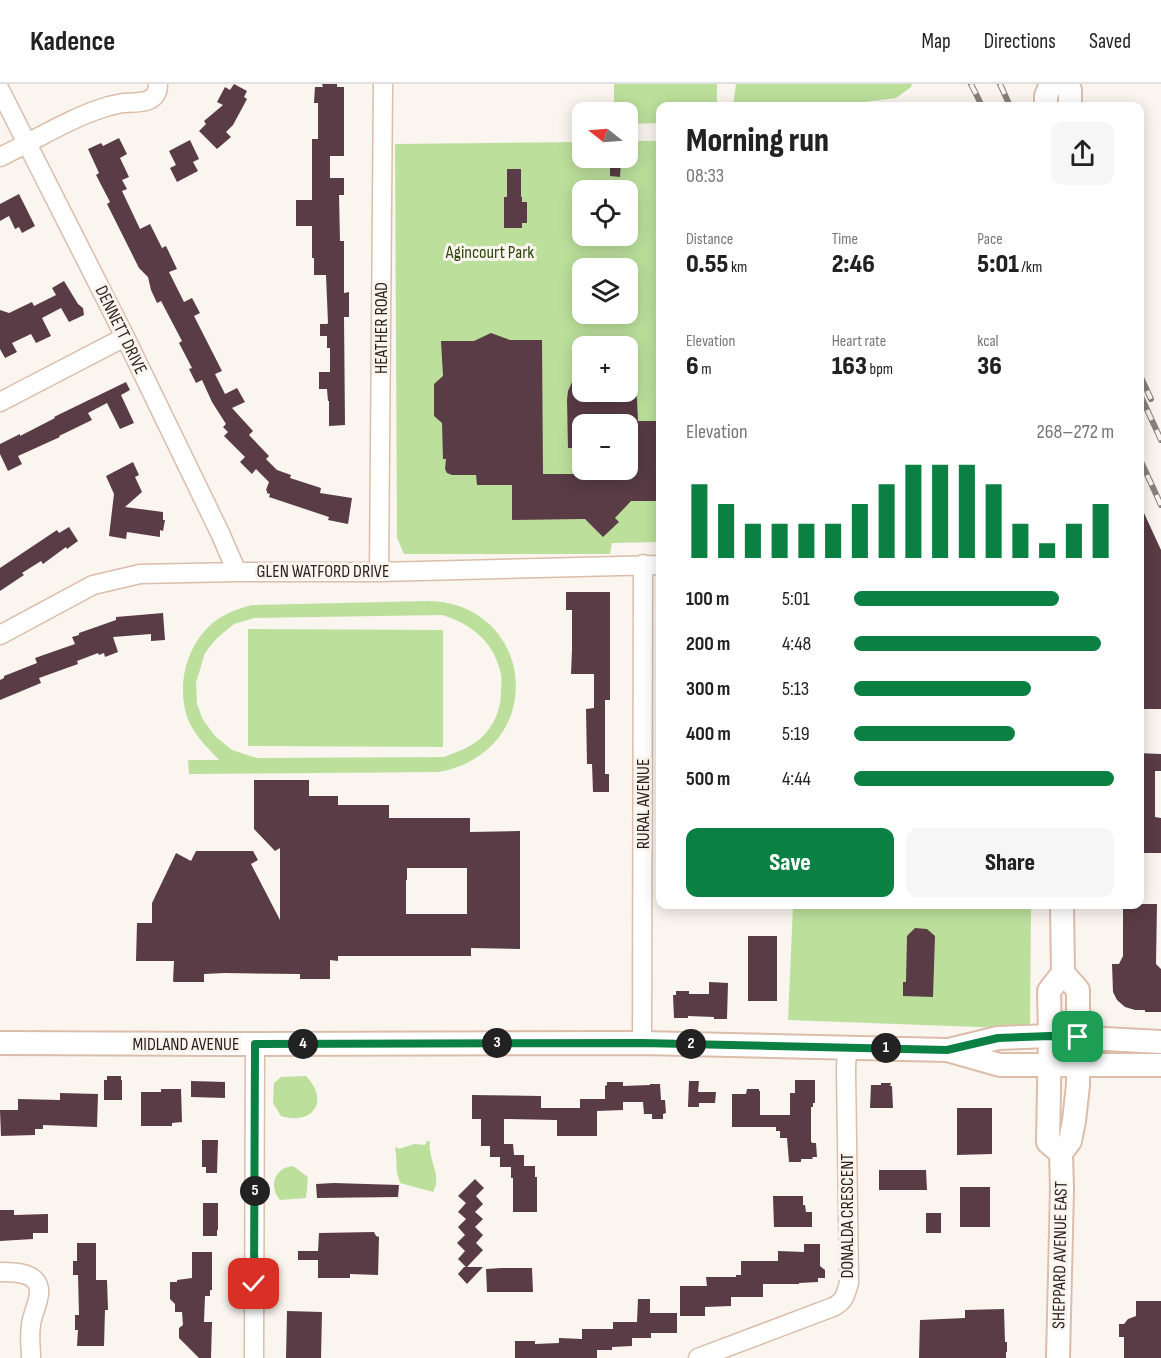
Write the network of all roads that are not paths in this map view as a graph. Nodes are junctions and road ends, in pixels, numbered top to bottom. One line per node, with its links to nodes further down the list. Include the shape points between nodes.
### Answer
1 (158, 84): 8 (street, via 153,98 100,109)
2 (383, 84): 14 (street, HEATHER ROAD)
3 (1051, 84): 6 (main road)
4 (1067, 84): 7 (main road)
5 (0, 90): 8 (street, DENNETT DRIVE)
6 (1046, 102)
7 (1070, 102)
8 (26, 144): 9 (street); 10 (street, DENNETT DRIVE)
9 (0, 157)
10 (125, 337): 11 (street); 13 (street, DENNETT DRIVE)
11 (0, 402)
12 (652, 564): 14 (street, GLEN WATFORD DRIVE); 22 (street, RURAL AVENUE)
13 (237, 572): 14 (street, GLEN WATFORD DRIVE); 15 (street, GLEN WATFORD DRIVE, via 140,574 93,585)
14 (379, 572)
15 (0, 635)
16 (1062, 909): 17 (main road, SHEPPARD AVENUE EAST)
17 (1063, 973): 18 (main road, SHEPPARD AVENUE EAST, via 1049,991); 19 (main road, SHEPPARD AVENUE EAST, via 1078,990)
18 (1050, 1036): 19 (main road, MIDLAND AVENUE); 25 (main road, MIDLAND AVENUE, via 998,1038); 26 (main road, SHEPPARD AVENUE EAST)
19 (1078, 1037): 20 (main road, MIDLAND AVENUE); 28 (main road, SHEPPARD AVENUE EAST)
20 (1161, 1042)
21 (0, 1043): 23 (main road, MIDLAND AVENUE)
22 (642, 1043): 23 (main road, MIDLAND AVENUE); 24 (main road, MIDLAND AVENUE)
23 (255, 1044): 32 (street)
24 (847, 1047): 25 (main road, MIDLAND AVENUE); 33 (street, DONALDA CRESCENT, via 849,1283 844,1298 833,1307)
25 (947, 1050): 26 (main road, MIDLAND AVENUE, via 1000,1065)
26 (1049, 1065): 28 (main road, MIDLAND AVENUE); 29 (main road, SHEPPARD AVENUE EAST, via 1048,1142)
27 (1161, 1065): 28 (main road, MIDLAND AVENUE)
28 (1077, 1066): 29 (main road, SHEPPARD AVENUE EAST, via 1074,1121 1070,1142)
29 (1061, 1152): 34 (main road, SHEPPARD AVENUE EAST)
30 (0, 1272): 31 (street, via 30,1276 38,1284 31,1324)
31 (31, 1358)
32 (254, 1358)
33 (698, 1358)
34 (1058, 1358)

